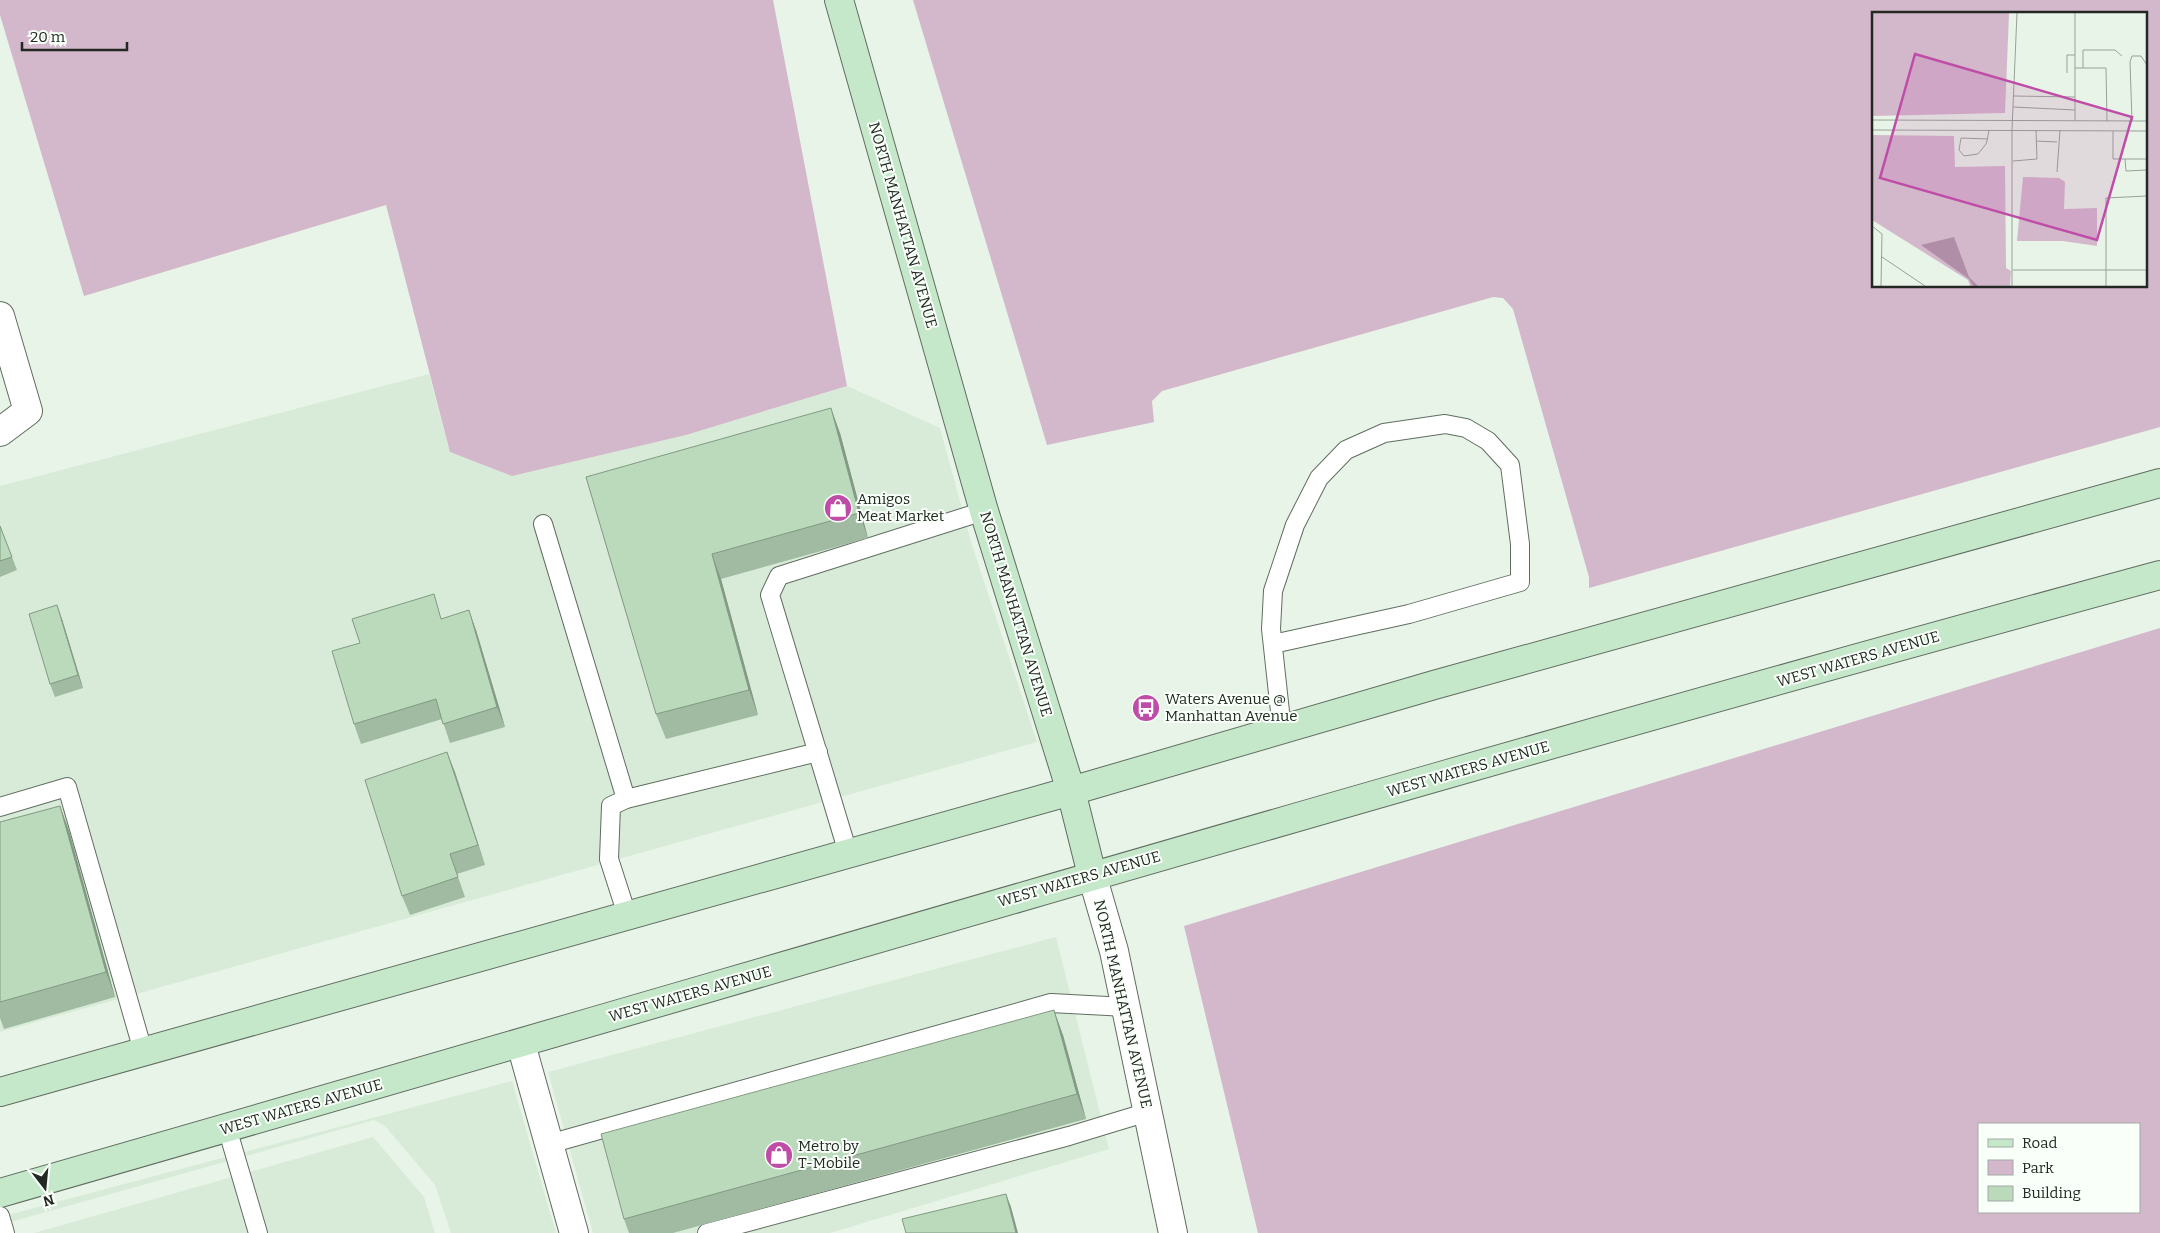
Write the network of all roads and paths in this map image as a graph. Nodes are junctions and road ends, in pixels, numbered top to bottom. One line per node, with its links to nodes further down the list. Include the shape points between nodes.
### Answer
1 (839, 0): 5 (main road, NORTH MANHATTAN AVENUE)
2 (0, 316): 3 (street, via 28,411)
3 (0, 432)
4 (2160, 483): 9 (main road)
5 (984, 511): 10 (lane, via 779,576 770,595); 11 (main road, NORTH MANHATTAN AVENUE)
6 (543, 524): 12 (lane)
7 (2160, 575): 15 (main road, WEST WATERS AVENUE)
8 (1273, 644): 8 (lane, via 1272,591 1295,526 1319,478 1346,450 1384,433 1445,424 1466,428 1488,440 1510,465 1520,544 1520,582 1409,614); 9 (lane)
9 (1282, 730): 11 (main road)
10 (818, 752): 12 (lane); 14 (lane)
11 (1071, 791): 14 (main road); 15 (main road, NORTH MANHATTAN AVENUE)
12 (626, 799): 16 (lane, via 611,806 610,859)
13 (0, 807): 19 (lane, via 68,787)
14 (848, 853): 16 (main road)
15 (1092, 875): 17 (street, NORTH MANHATTAN AVENUE); 18 (main road, WEST WATERS AVENUE)
16 (627, 915): 19 (main road)
17 (1126, 1007): 21 (street, NORTH MANHATTAN AVENUE); 23 (lane, via 1051,1003)
18 (521, 1044): 22 (main road, WEST WATERS AVENUE); 23 (street)
19 (143, 1051): 20 (main road)
20 (0, 1092)
21 (1148, 1112): 29 (lane); 30 (street, NORTH MANHATTAN AVENUE)
22 (227, 1128): 24 (main road, WEST WATERS AVENUE); 27 (lane)
23 (549, 1144): 28 (street)
24 (0, 1193)
25 (0, 1216): 26 (lane)
26 (5, 1233)
27 (258, 1233)
28 (574, 1233)
29 (707, 1233)
30 (1173, 1233)

